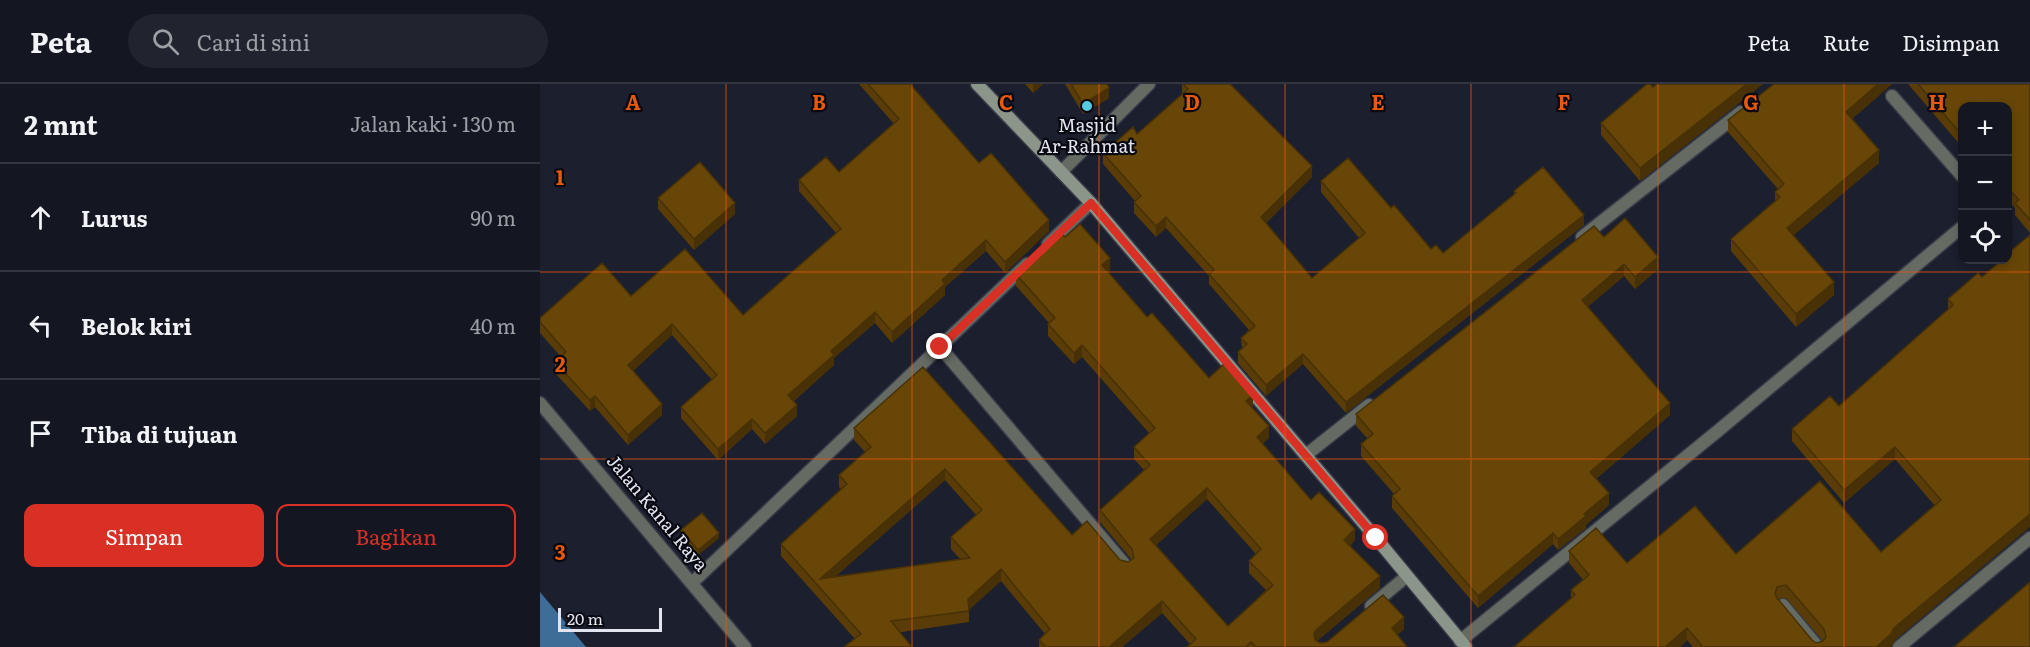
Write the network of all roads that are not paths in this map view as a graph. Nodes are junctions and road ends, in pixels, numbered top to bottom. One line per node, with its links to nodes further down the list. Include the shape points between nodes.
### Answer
1 (977, 84): 6 (street)
2 (1149, 84): 6 (street)
3 (1892, 96): 5 (street)
4 (1748, 106): 9 (street)
5 (1958, 171)
6 (1061, 172): 7 (street)
7 (1091, 203): 10 (street); 13 (street)
8 (1958, 230): 20 (street)
9 (1569, 247)
10 (940, 347): 15 (street); 17 (street)
11 (1381, 395): 13 (street)
12 (540, 403): 17 (street, Jalan Kanal Raya)
13 (1306, 455): 16 (street)
14 (2030, 538): 21 (street)
15 (1126, 566)
16 (1407, 576): 19 (street); 20 (street)
17 (692, 583): 22 (street, Jalan Kanal Raya)
18 (1783, 605): 23 (street)
19 (1365, 611)
20 (1463, 644)
21 (1908, 644)
22 (745, 647)
23 (1818, 647)

